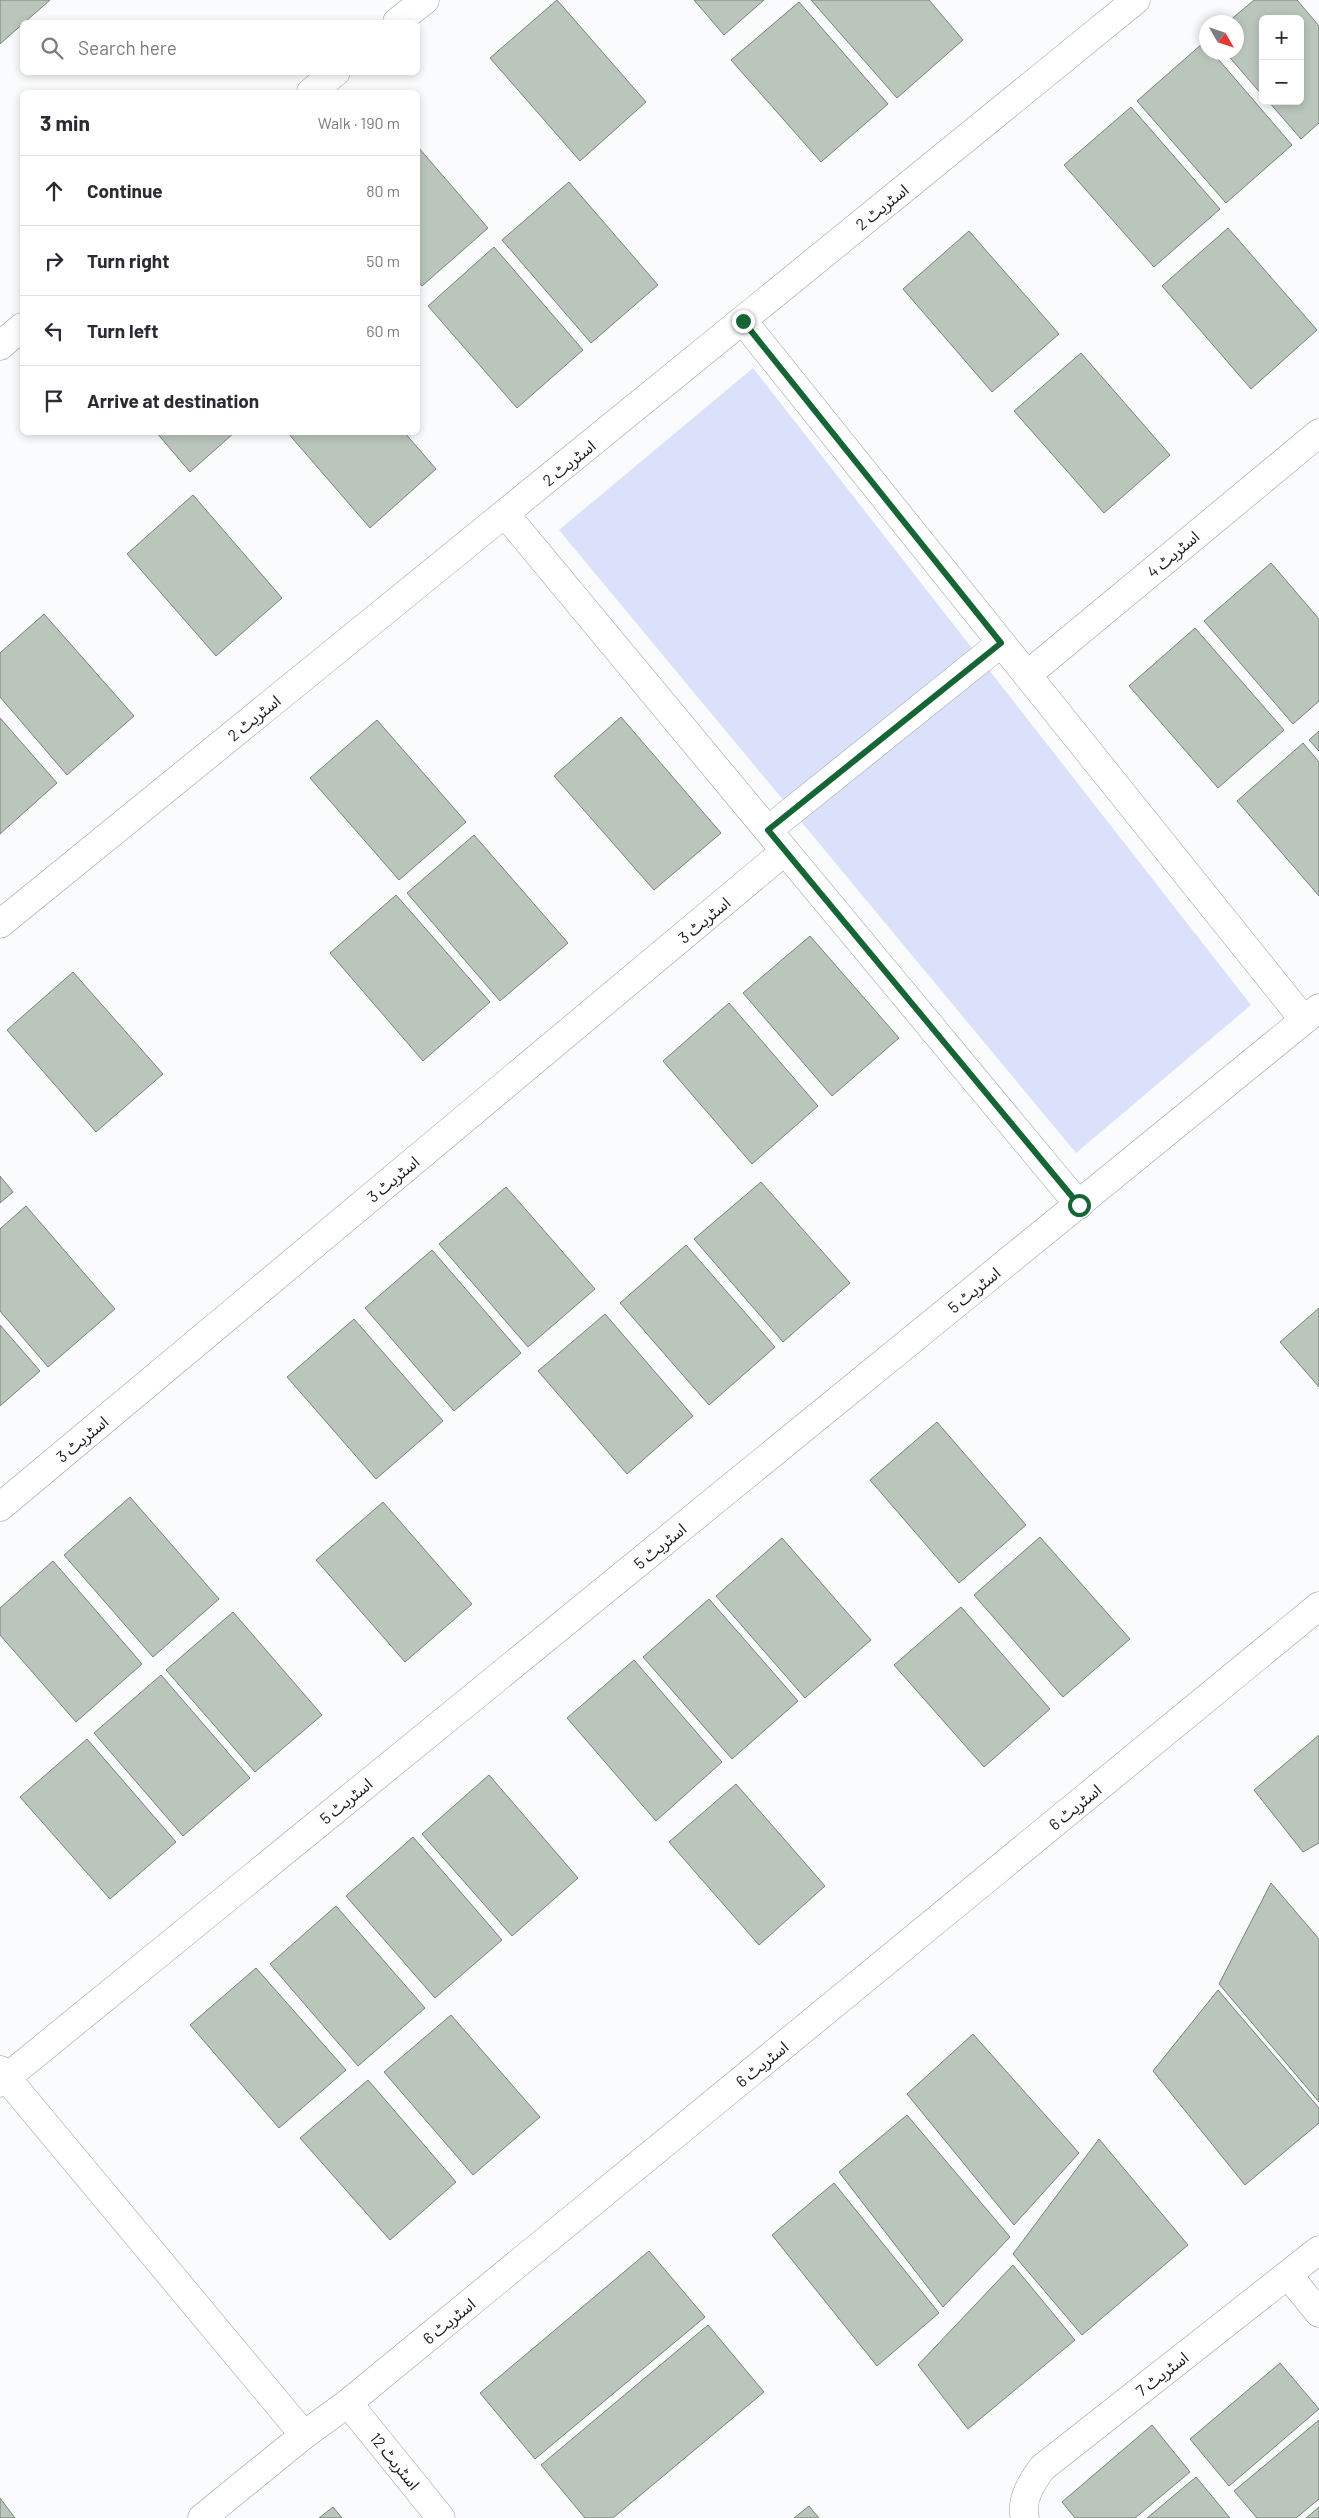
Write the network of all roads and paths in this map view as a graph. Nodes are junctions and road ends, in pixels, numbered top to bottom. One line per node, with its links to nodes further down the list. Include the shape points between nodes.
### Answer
1 (425, 0): 3 (street)
2 (1136, 0): 6 (street, اسٹریٹ 2)
3 (400, 20)
4 (332, 75): 5 (street)
5 (314, 90)
6 (743, 321): 10 (street, اسٹریٹ 2); 11 (street)
7 (20, 329): 8 (street)
8 (0, 346)
9 (1319, 433): 12 (street, اسٹریٹ 4)
10 (506, 515): 13 (street); 15 (street, اسٹریٹ 2)
11 (1001, 643): 12 (street); 13 (street)
12 (1027, 675): 16 (street)
13 (768, 830): 14 (street)
14 (785, 851): 17 (street); 18 (street, اسٹریٹ 3)
15 (0, 924)
16 (1312, 1014): 17 (street, اسٹریٹ 5)
17 (1079, 1205): 20 (street, اسٹریٹ 5)
18 (0, 1507)
19 (1319, 1606): 24 (street, اسٹریٹ 6)
20 (2, 2077): 25 (street)
21 (1319, 2250): 22 (street, اسٹریٹ 7)
22 (1288, 2275): 23 (street); 26 (street, اسٹریٹ 7, via 1042,2468 1029,2487)
23 (1319, 2313)
24 (348, 2403): 25 (street, اسٹریٹ 6); 28 (street, اسٹریٹ 12)
25 (304, 2435): 27 (street, اسٹریٹ 6)
26 (1024, 2515)
27 (202, 2518)
28 (441, 2518)

